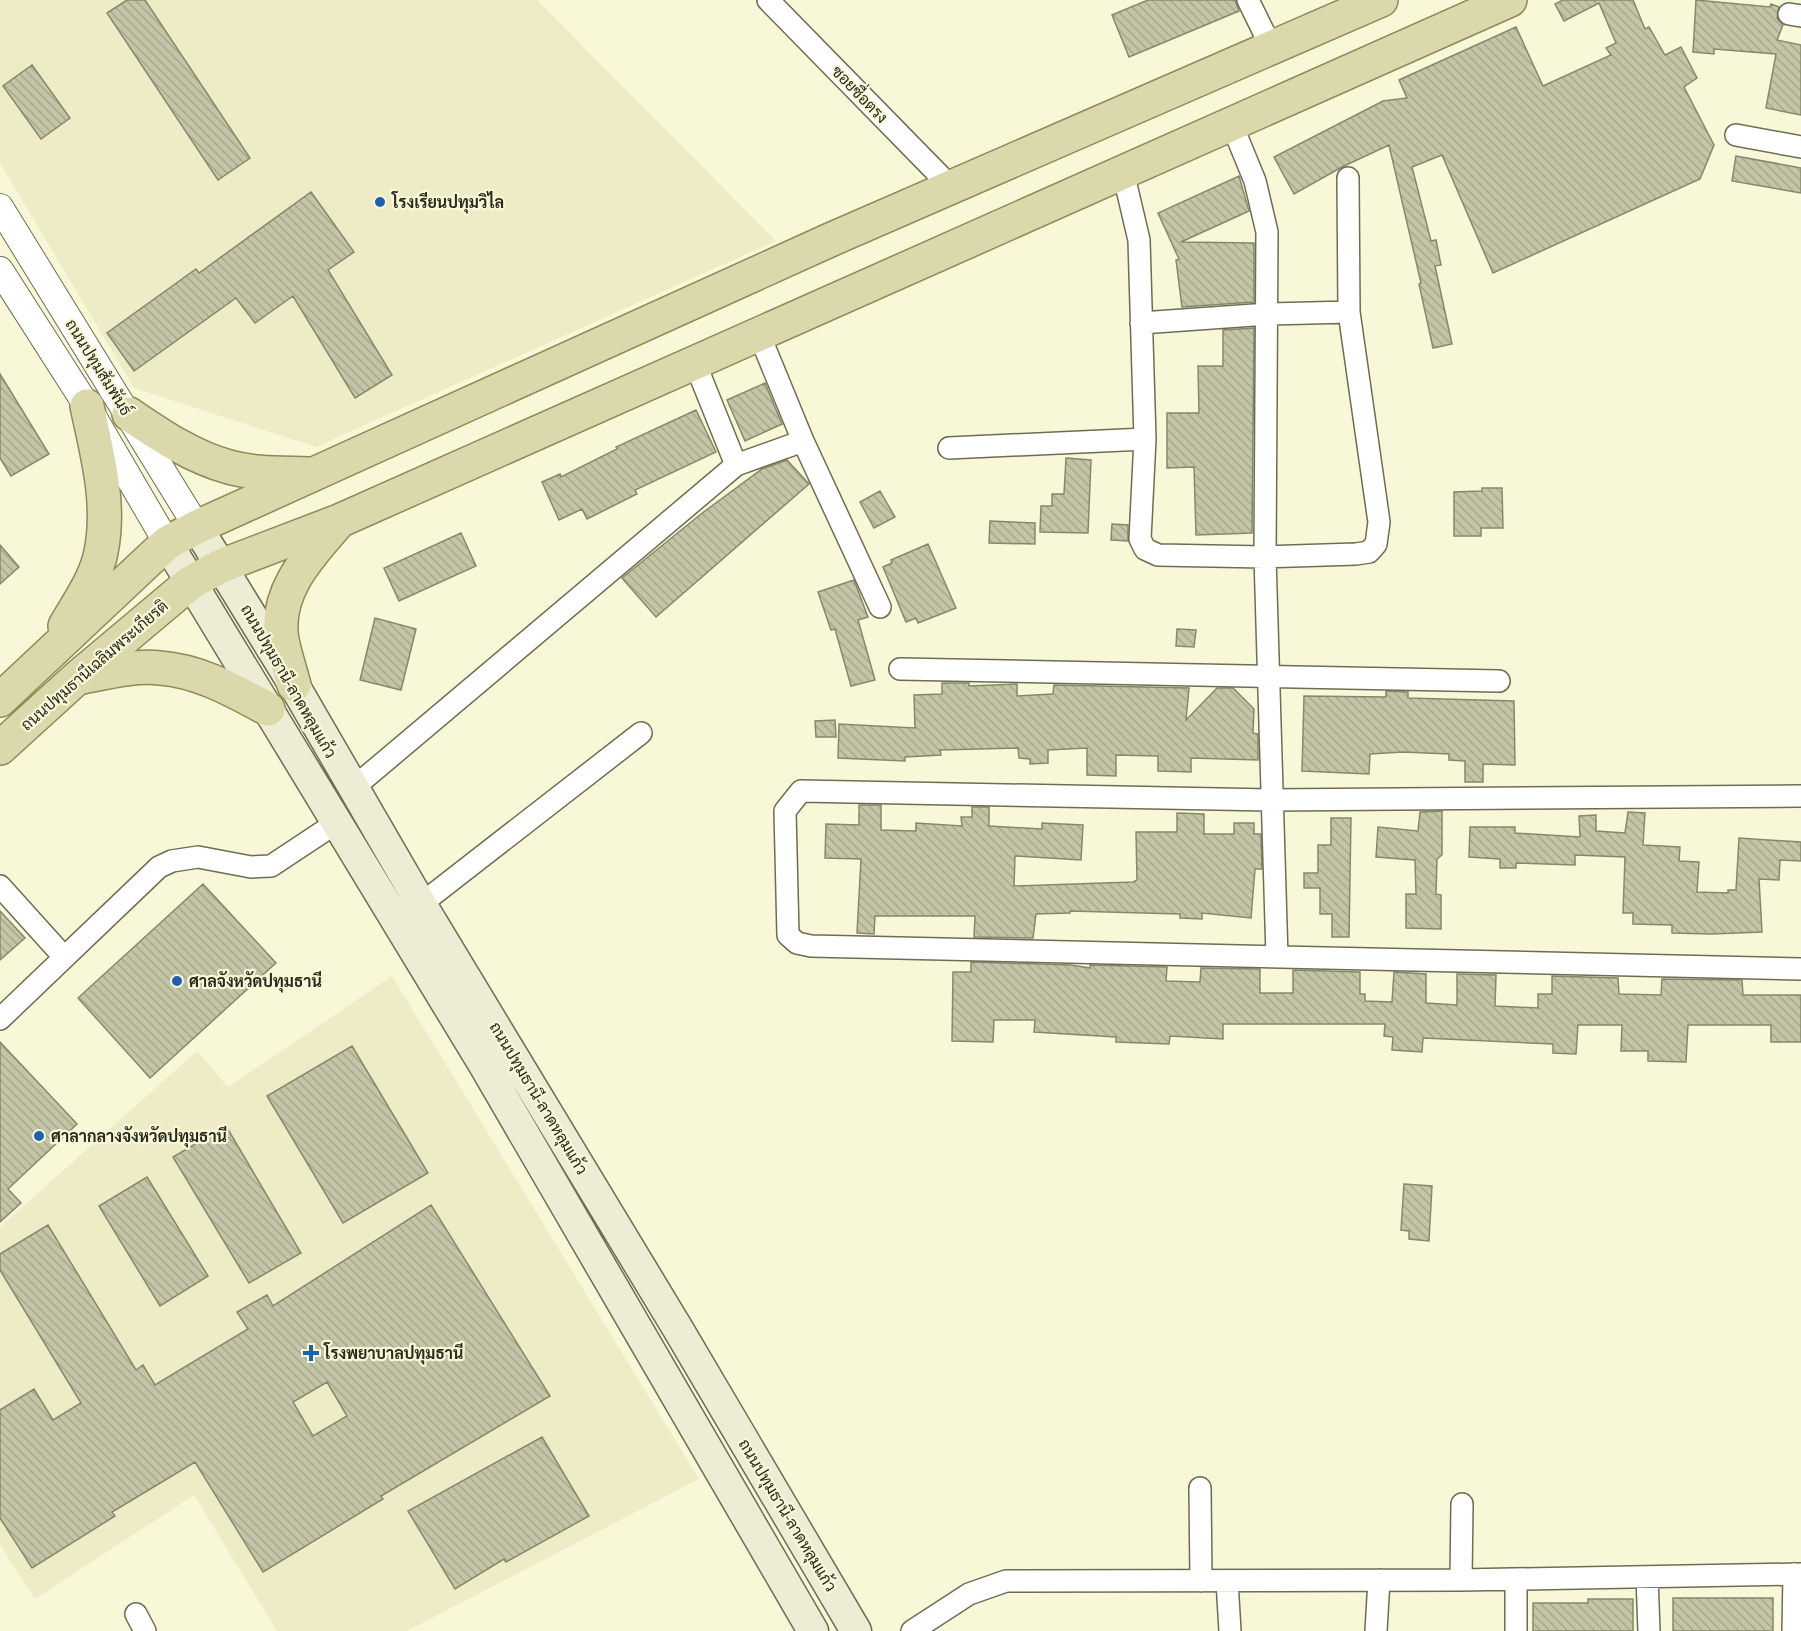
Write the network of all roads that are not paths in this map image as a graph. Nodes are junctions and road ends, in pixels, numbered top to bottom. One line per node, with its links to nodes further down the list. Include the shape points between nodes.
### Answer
1 (768, 0): 11 (street, ซอยซื่อตรง)
2 (1248, 0): 5 (street)
3 (1381, 0): 5 (main road)
4 (1510, 0): 6 (main road, ถนนปทุมธานีเฉลิมพระเกียรติ)
5 (1271, 47): 11 (main road)
6 (1232, 125): 9 (main road, ถนนปทุมธานีเฉลิมพระเกียรติ); 15 (street, via 1255,181 1267,232)
7 (1736, 135): 8 (street)
8 (1801, 147)
9 (1123, 172): 16 (street, via 1139,240); 17 (main road, ถนนปทุมธานีเฉลิมพระเกียรติ)
10 (1348, 178): 14 (street)
11 (952, 188): 25 (main road)
12 (0, 207): 20 (street, ถนนปทุมสัมพันธ์)
13 (0, 270): 19 (street, ถนนปทุมสัมพันธ์)
14 (1349, 312): 15 (street); 29 (street, via 1379,522 1376,544 1369,552)
15 (1268, 314): 16 (street); 29 (street)
16 (1141, 323): 21 (street)
17 (759, 334): 18 (main road, ถนนปทุมธานีเฉลิมพระเกียรติ); 22 (street)
18 (695, 363): 24 (street); 26 (main road, ถนนปทุมธานีเฉลิมพระเกียรติ)
19 (87, 406): 28 (street, ถนนปทุมสัมพันธ์); 33 (main road, via 102,476 101,552 91,581)
20 (129, 414): 25 (main road, via 181,446 230,467); 27 (street, ถนนปทุมสัมพันธ์)
21 (1144, 439): 23 (street); 29 (street, via 1140,539 1145,549 1158,555)
22 (803, 441): 24 (street); 32 (street)
23 (949, 448)
24 (736, 465): 43 (street)
25 (312, 474): 27 (main road)
26 (339, 521): 30 (main road, ถนนปทุมธานีเฉลิมพระเกียรติ); 38 (main road, via 297,569 284,605 282,637)
27 (197, 527): 28 (main road); 30 (main road, ถนนปทุมธานี-ลาดหลุมแก้ว)
28 (167, 543): 31 (main road, ถนนปทุมธานี-ลาดหลุมแก้ว); 33 (main road)
29 (1265, 557): 35 (street)
30 (221, 566): 31 (main road, ถนนปทุมธานีเฉลิมพระเกียรติ); 38 (main road, ถนนปทุมธานี-ลาดหลุมแก้ว)
31 (190, 583): 36 (main road, ถนนปทุมธานีเฉลิมพระเกียรติ); 40 (main road, ถนนปทุมธานี-ลาดหลุมแก้ว)
32 (880, 607)
33 (48, 656): 39 (main road)
34 (900, 669): 35 (street)
35 (1268, 675): 37 (street); 45 (street)
36 (77, 678): 40 (main road, via 135,668 186,672 215,681); 42 (main road, ถนนปทุมธานีเฉลิมพระเกียรติ)
37 (1499, 681)
38 (294, 686): 43 (main road, ถนนปทุมธานี-ลาดหลุมแก้ว)
39 (0, 700)
40 (268, 709): 46 (main road, ถนนปทุมธานี-ลาดหลุมแก้ว)
41 (641, 733): 48 (street)
42 (0, 748)
43 (352, 789): 48 (main road, ถนนปทุมธานี-ลาดหลุมแก้ว)
44 (1801, 796): 45 (street)
45 (1270, 800): 50 (street); 50 (street, via 801,791 785,811 788,935 797,943 811,946)
46 (336, 823): 49 (street, via 271,866 251,867 198,856 159,867); 62 (main road, ถนนปทุมธานี-ลาดหลุมแก้ว, via 484,1065)
47 (0, 886): 49 (street)
48 (420, 904): 63 (main road, ถนนปทุมธานี-ลาดหลุมแก้ว)
49 (64, 957): 52 (street)
50 (1277, 957): 51 (street)
51 (1801, 969)
52 (0, 1018)
53 (1200, 1488): 60 (street)
54 (1462, 1504): 59 (street)
55 (1797, 1574): 56 (street); 69 (street)
56 (1647, 1577): 57 (street); 68 (street)
57 (1516, 1579): 59 (street); 67 (street)
58 (1380, 1580): 59 (street); 61 (street); 66 (street)
59 (1461, 1580)
60 (1201, 1581): 61 (street); 64 (street, via 1006,1581 969,1594)
61 (1227, 1581): 65 (street)
62 (813, 1631)
63 (856, 1631)
64 (912, 1631)
65 (1230, 1631)
66 (1376, 1631)
67 (1516, 1631)
68 (1648, 1631)
69 (1793, 1631)

